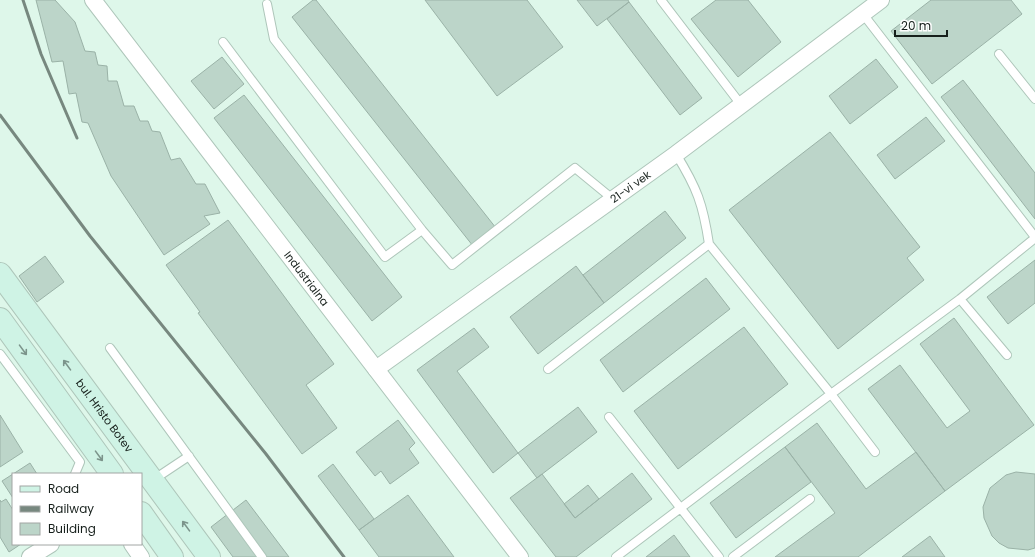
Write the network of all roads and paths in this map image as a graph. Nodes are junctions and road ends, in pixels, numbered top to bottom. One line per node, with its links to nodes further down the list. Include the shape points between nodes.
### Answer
1 (93, 0): 21 (street, Industrialna)
2 (661, 0): 9 (lane)
3 (882, 0): 5 (street, 21-vi vek)
4 (267, 4): 12 (lane, via 274,39)
5 (863, 14): 9 (street, 21-vi vek); 13 (lane)
6 (223, 42): 12 (lane, via 385,257)
7 (999, 54): 8 (lane)
8 (1035, 99)
9 (742, 106): 10 (street, 21-vi vek)
10 (676, 154): 11 (street, 21-vi vek); 14 (lane, via 700,197)
11 (614, 200): 12 (lane, via 575,168 452,265); 21 (street, 21-vi vek)
12 (422, 230)
13 (1035, 238): 16 (lane)
14 (709, 244): 22 (lane); 23 (lane)
15 (0, 274): 29 (main road, bul. Hristo Botev, one-way to 15)
16 (960, 299): 20 (lane); 23 (lane)
17 (0, 319): 28 (main road, one-way to 28)
18 (110, 348): 26 (lane)
19 (0, 354): 27 (lane, via 80,462)
20 (1007, 355)
21 (376, 369): 41 (street, Industrialna)
22 (548, 369)
23 (831, 394): 25 (lane); 32 (lane)
24 (610, 417): 32 (lane)
25 (875, 452)
26 (190, 456): 30 (lane); 40 (lane)
27 (75, 473)
28 (111, 473)
29 (139, 473)
30 (147, 484): 39 (main road, bul. Hristo Botev, one-way to 30)
31 (810, 499): 44 (lane)
32 (681, 509): 42 (lane); 43 (lane)
33 (142, 514): 38 (main road)
34 (49, 545): 36 (street)
35 (133, 545): 37 (street)
36 (30, 557)
37 (141, 557)
38 (172, 557)
39 (209, 557)
40 (262, 557)
41 (520, 557)
42 (616, 557)
43 (719, 557)
44 (732, 557)

